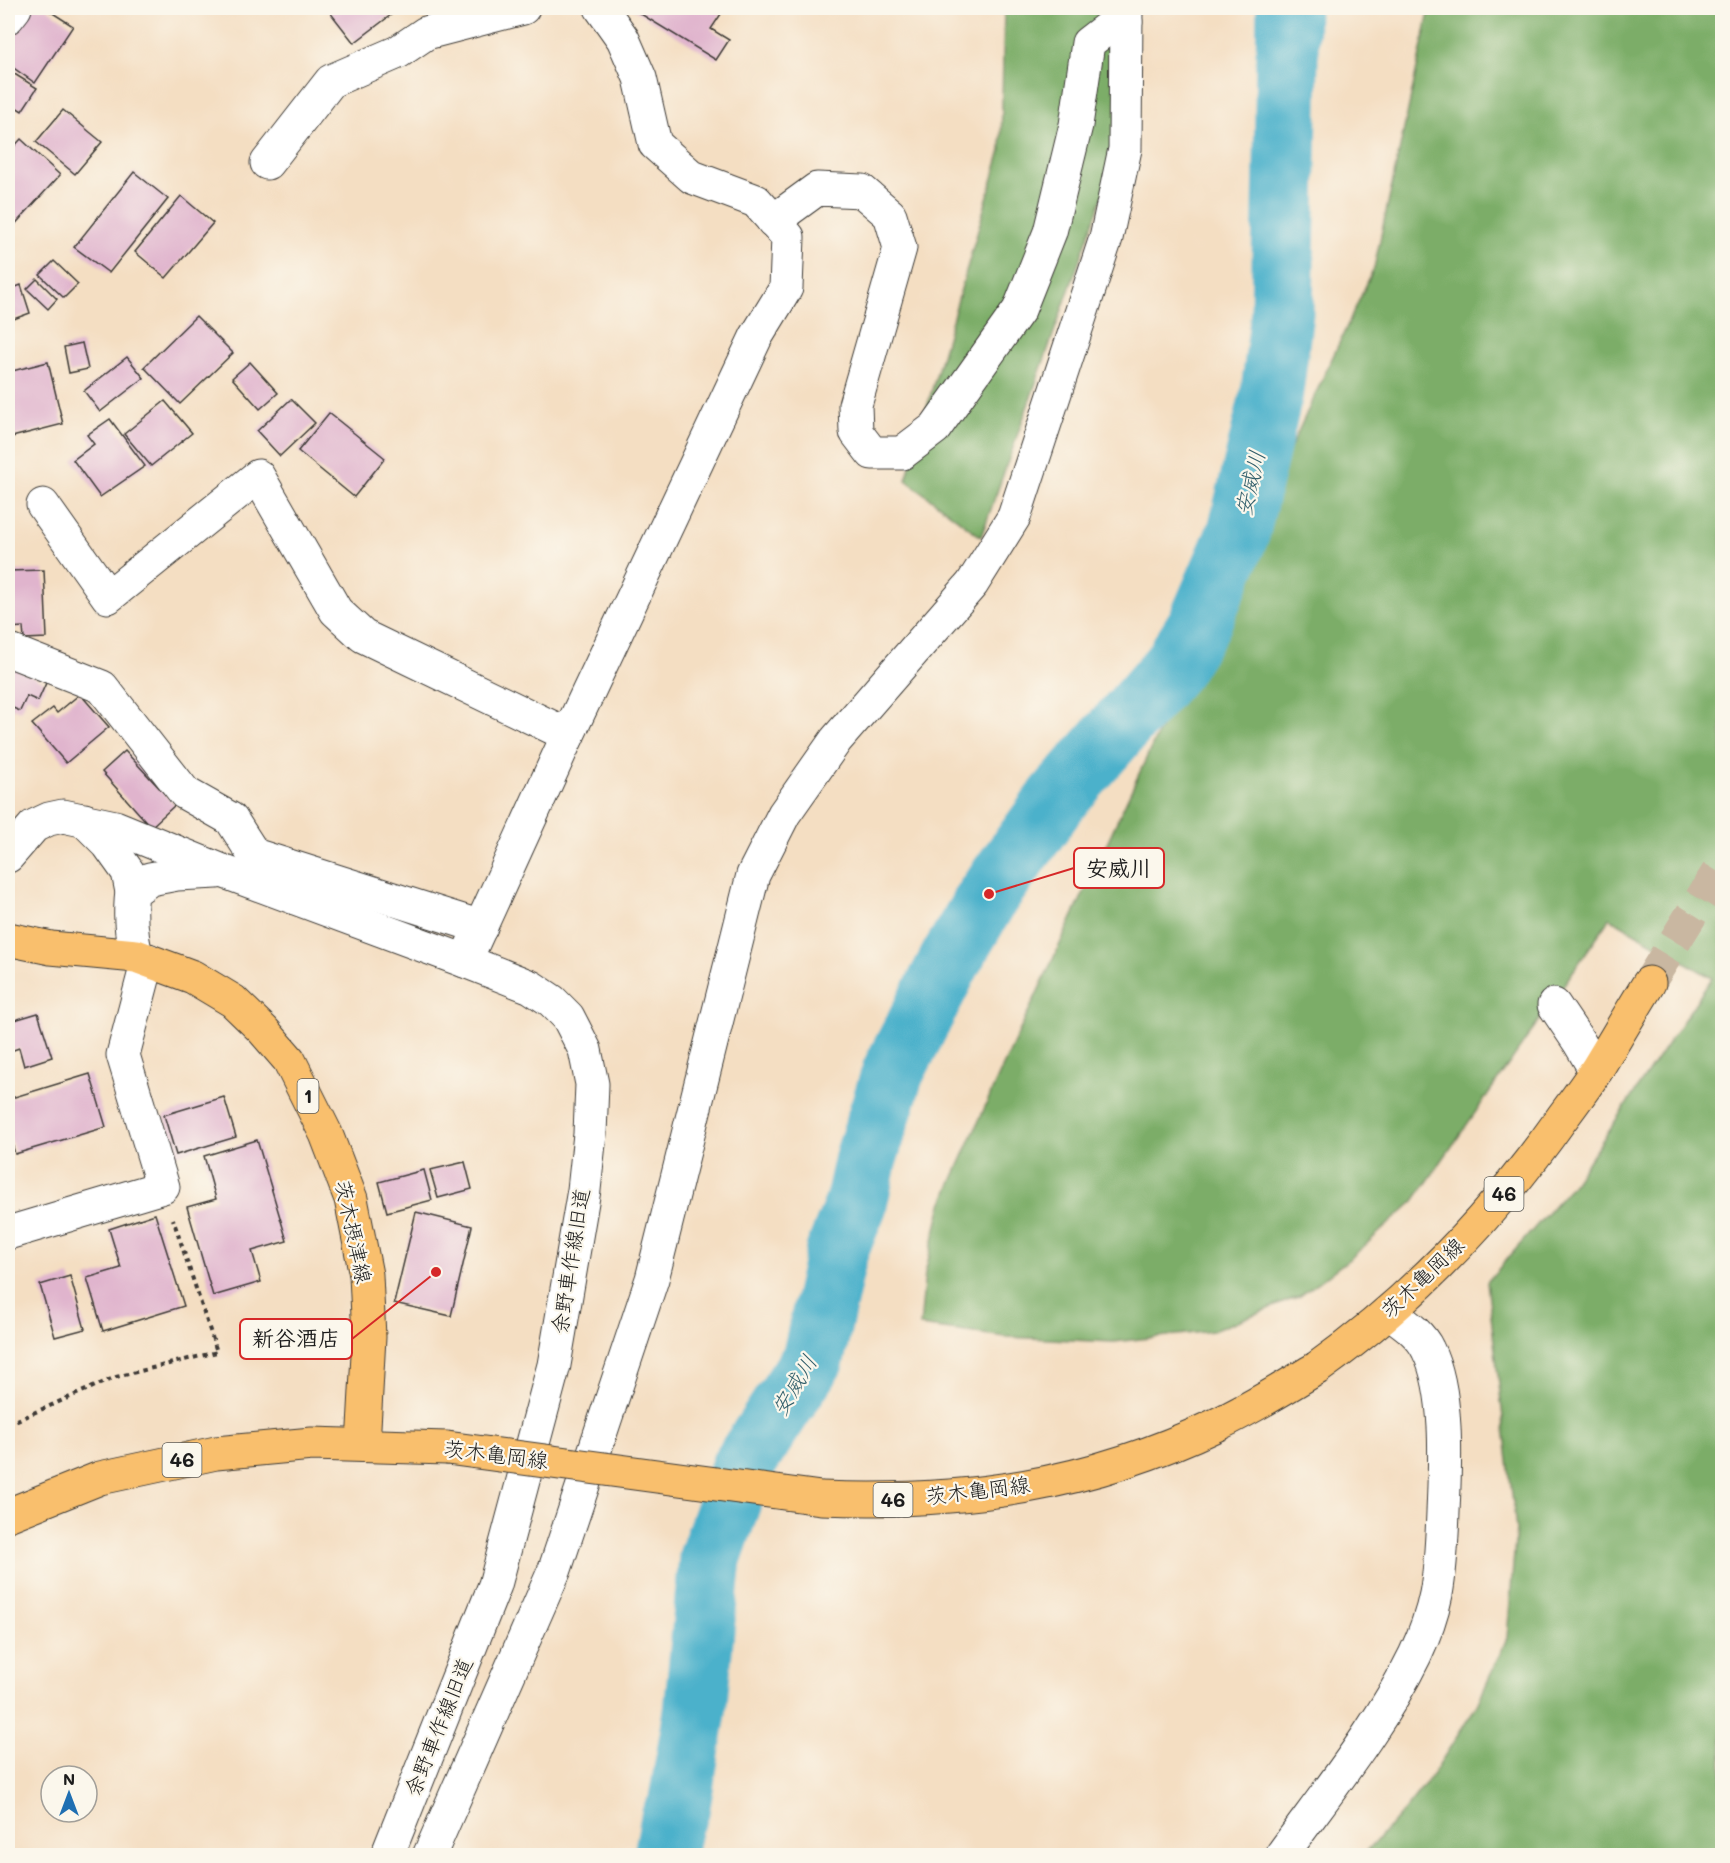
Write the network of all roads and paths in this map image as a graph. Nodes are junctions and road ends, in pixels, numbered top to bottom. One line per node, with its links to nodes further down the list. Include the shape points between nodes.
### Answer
1 (15, 8): 5 (street)
2 (523, 8): 6 (street, via 426,33 398,52 332,81)
3 (601, 8): 7 (street, via 623,39 640,78 655,144 692,177 756,201)
4 (1126, 15): 7 (street, via 1088,43 1076,125 1050,232 1019,310 935,428 902,453 872,453 856,432 855,405 900,248 890,215 862,192 817,189); 29 (street, via 1125,149 1106,238 1014,517 972,584 836,740 783,814 753,875 652,1279 555,1569)
5 (8, 17)
6 (267, 163)
7 (773, 221): 10 (street, via 788,237 786,288 756,337)
8 (43, 505): 10 (street, via 108,597 258,476 336,611 363,636)
9 (8, 650): 15 (street, via 102,687 185,793 231,819 254,855)
10 (568, 735): 15 (street)
11 (84, 820): 12 (street, 余野車作線旧道, via 63,816 34,826); 13 (street, 余野車作線旧道, via 115,827); 14 (street, via 128,872)
12 (8, 856)
13 (225, 872): 14 (street, 余野車作線旧道, via 150,879); 18 (street, 余野車作線旧道)
14 (132, 892): 17 (street, via 132,936)
15 (480, 927): 18 (street)
16 (8, 939): 17 (main road, 茨木摂津線 / 1)
17 (142, 958): 22 (street, via 123,1054); 26 (main road, 茨木摂津線 / 1, via 193,977 234,1001 290,1060 326,1134 351,1199 366,1275 369,1337)
18 (465, 961): 28 (street, 余野車作線旧道, via 531,987 568,1017 585,1050 592,1084 590,1134 554,1365 495,1585)
19 (1649, 983): 21 (main road, 茨木亀岡線 / 46)
20 (1554, 1005): 21 (street)
21 (1596, 1071): 24 (main road, 茨木亀岡線 / 46, via 1486,1216)
22 (163, 1187): 23 (street); 25 (path, via 217,1352 116,1377)
23 (10, 1223)
24 (1389, 1312): 26 (main road, 茨木亀岡線 / 46, bridge, via 1317,1368 1218,1424 1123,1462 1074,1476 974,1495 821,1498 447,1448); 30 (street, via 1415,1331 1428,1350 1441,1402 1444,1485 1441,1563 1435,1596 1416,1654 1389,1700 1365,1740)
25 (8, 1424)
26 (363, 1445): 27 (main road, 茨木亀岡線 / 46, via 312,1444 216,1453 100,1479)
27 (8, 1515)
28 (387, 1856)
29 (429, 1856)
30 (1281, 1856)

